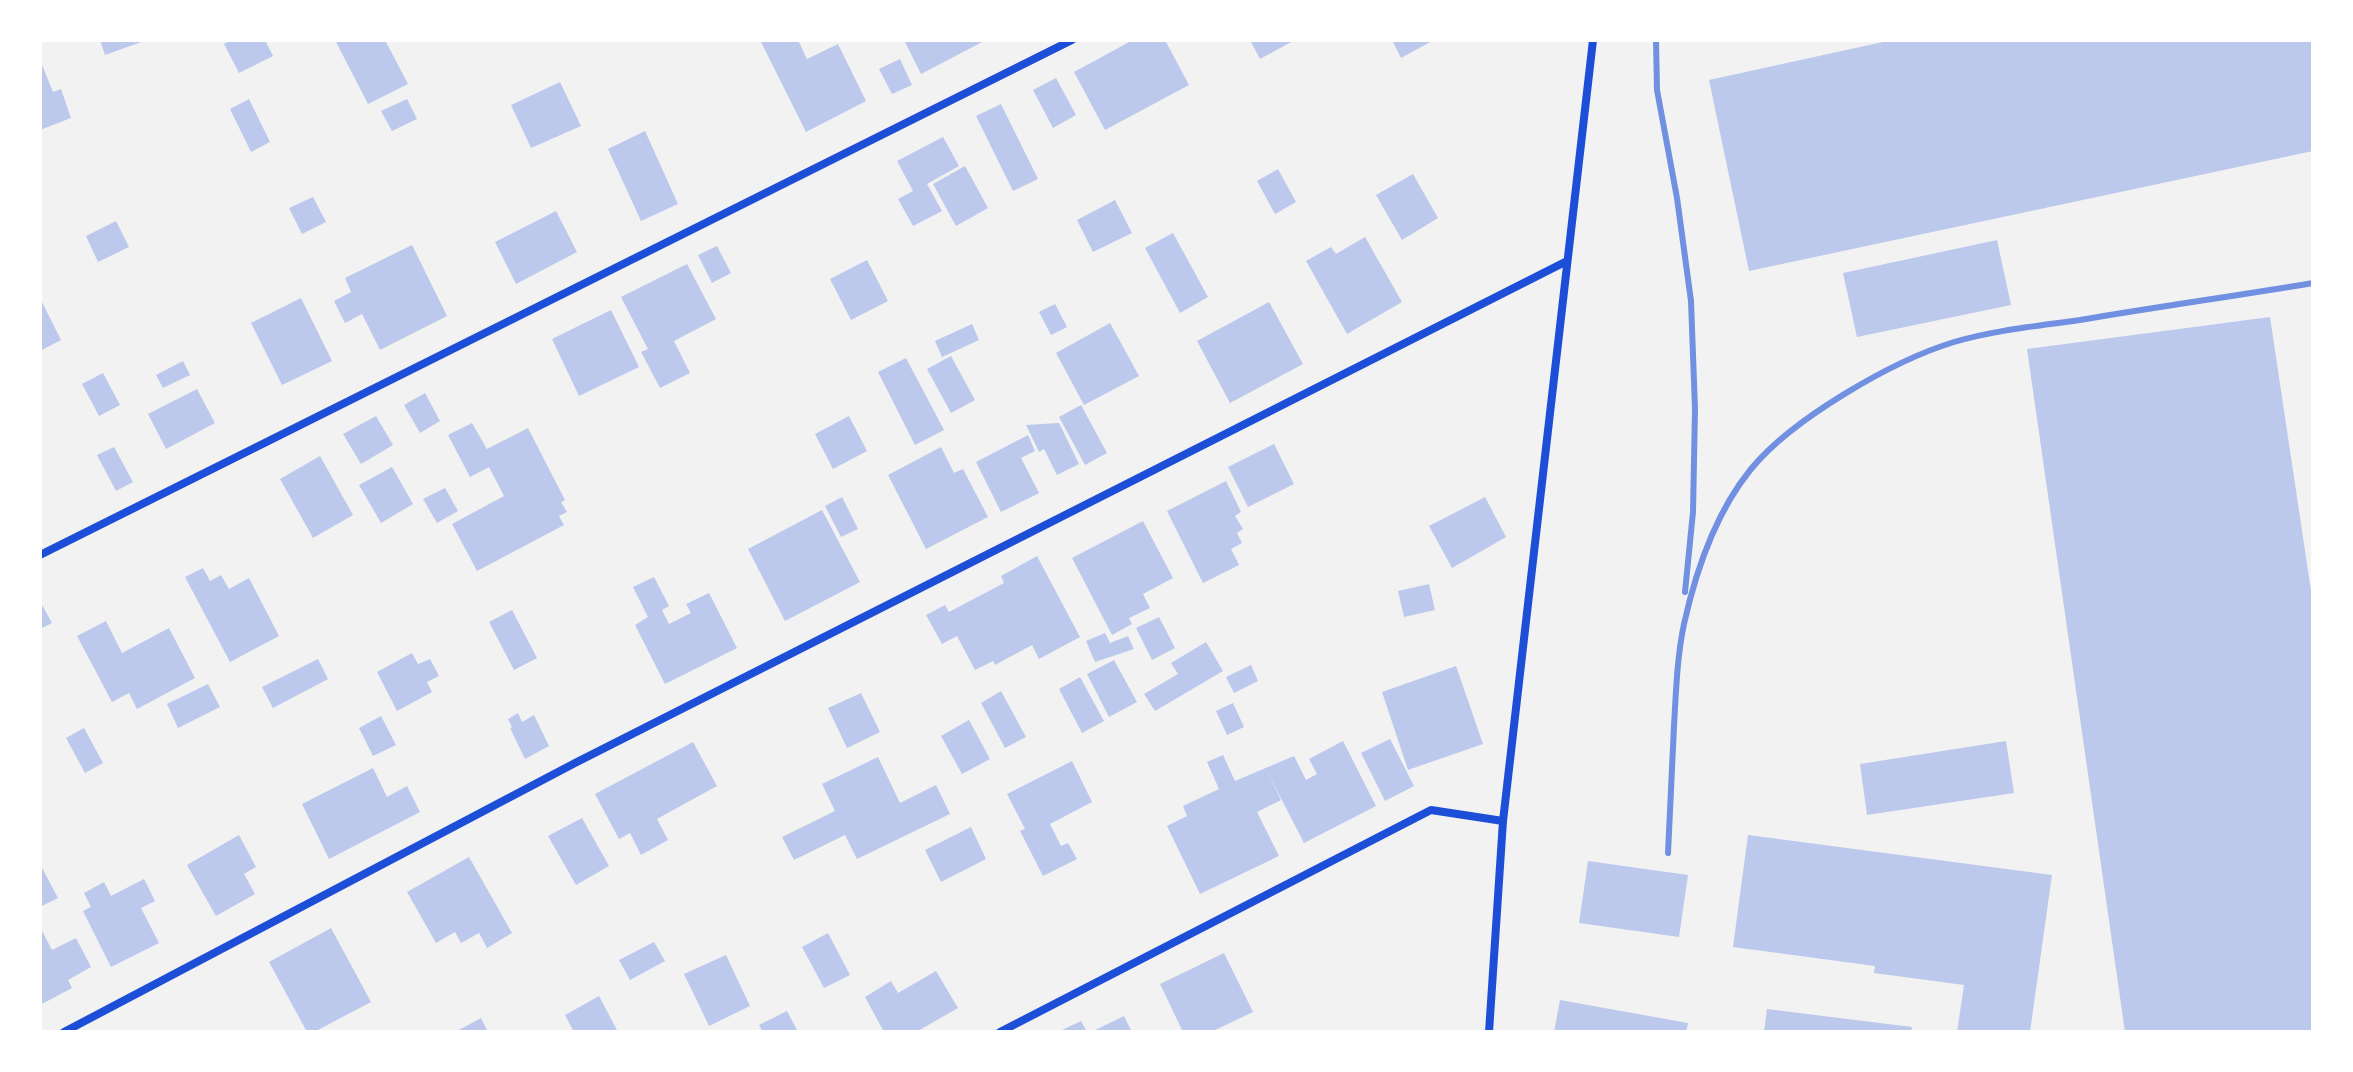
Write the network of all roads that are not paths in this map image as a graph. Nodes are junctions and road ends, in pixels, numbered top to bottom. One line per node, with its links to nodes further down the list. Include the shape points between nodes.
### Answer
1 (1072, 40): 4 (street)
2 (1593, 40): 3 (street)
3 (1567, 261): 5 (street); 6 (street, via 575,763)
4 (40, 555)
5 (1503, 821): 7 (street, via 1431,810); 8 (street)
6 (64, 1032)
7 (1000, 1032)
8 (1489, 1032)

